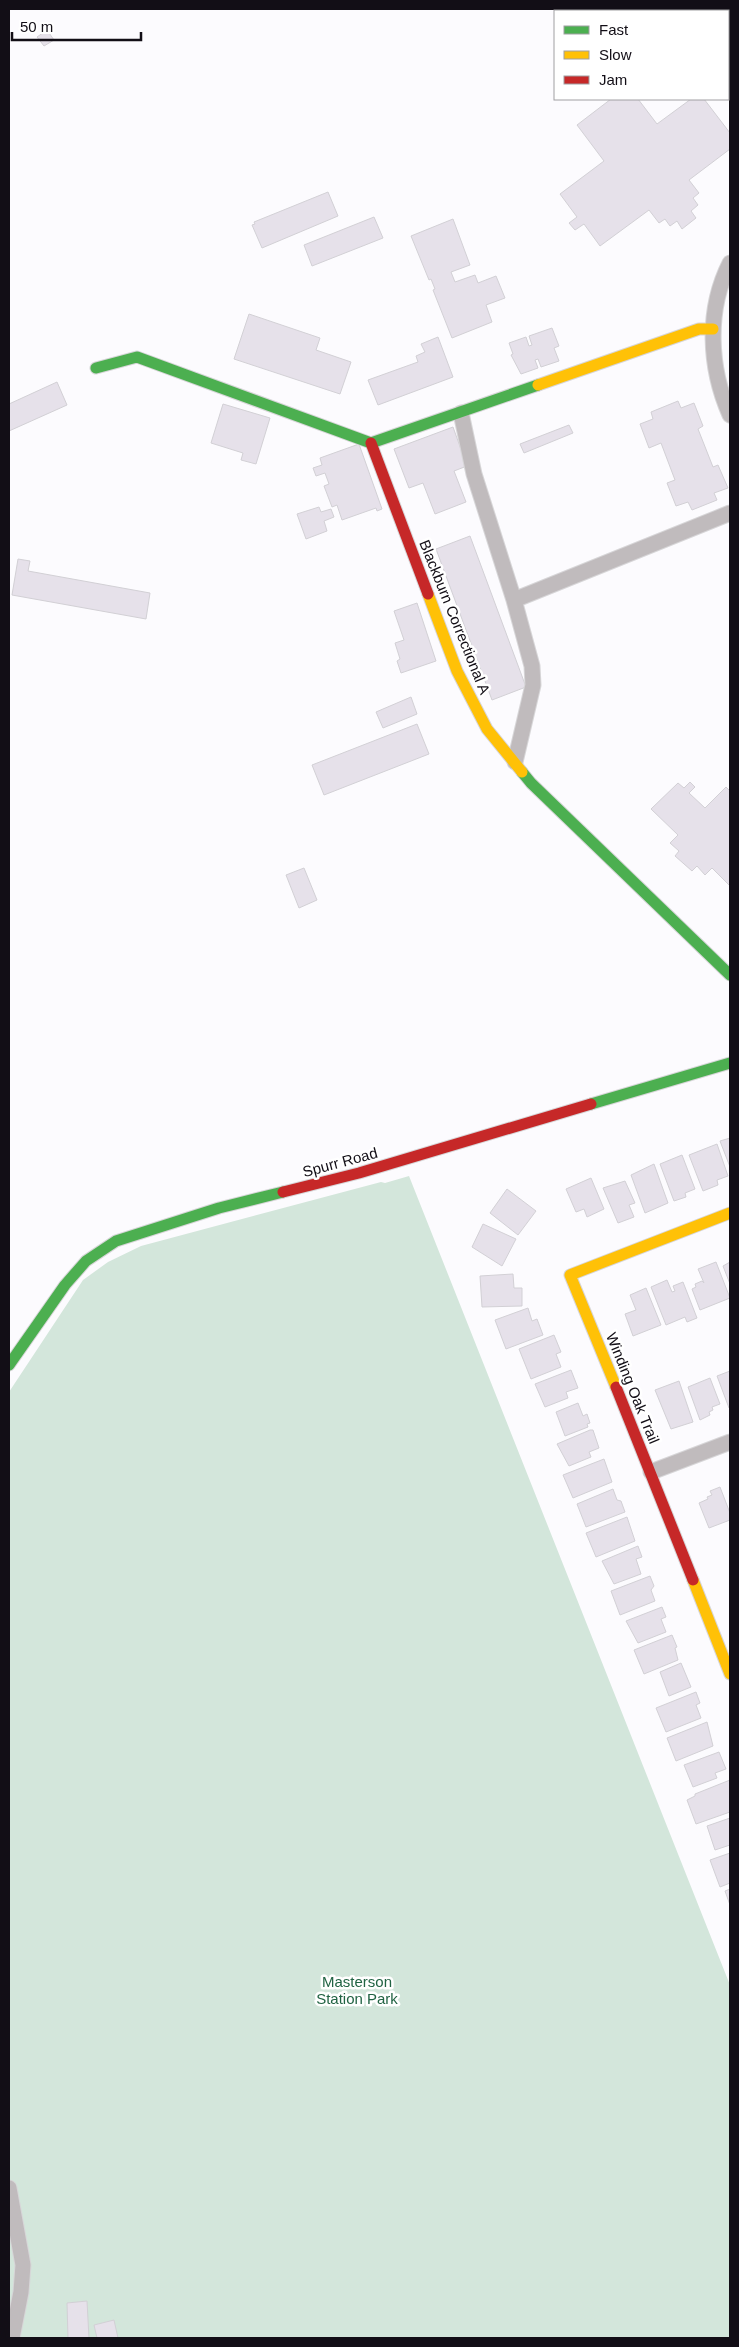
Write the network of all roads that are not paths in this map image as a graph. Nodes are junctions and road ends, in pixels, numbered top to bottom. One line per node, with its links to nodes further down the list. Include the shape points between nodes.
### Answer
1 (730, 263): 2 (street, via 717,300)
2 (713, 329): 4 (street, via 699,329); 5 (street, via 716,372)
3 (96, 368): 6 (street, via 137,358)
4 (461, 413): 6 (street); 8 (street, via 474,474)
5 (730, 415)
6 (371, 443): 9 (street, Blackburn Correctional A, via 457,671 487,730)
7 (730, 513): 8 (street)
8 (514, 600): 9 (street, via 532,666 533,684)
9 (515, 762): 10 (street, Blackburn Correctional A, via 531,783)
10 (730, 975)
11 (730, 1063): 13 (street, Spurr Road, via 359,1173 219,1208 116,1241 86,1261 65,1285)
12 (730, 1213): 15 (street, Winding Oak Trail, via 570,1275)
13 (9, 1365)
14 (730, 1442): 15 (street)
15 (651, 1472): 16 (street, Winding Oak Trail)
16 (729, 1669)
17 (9, 2188): 18 (street, via 22,2264 21,2292)
18 (12, 2338)

